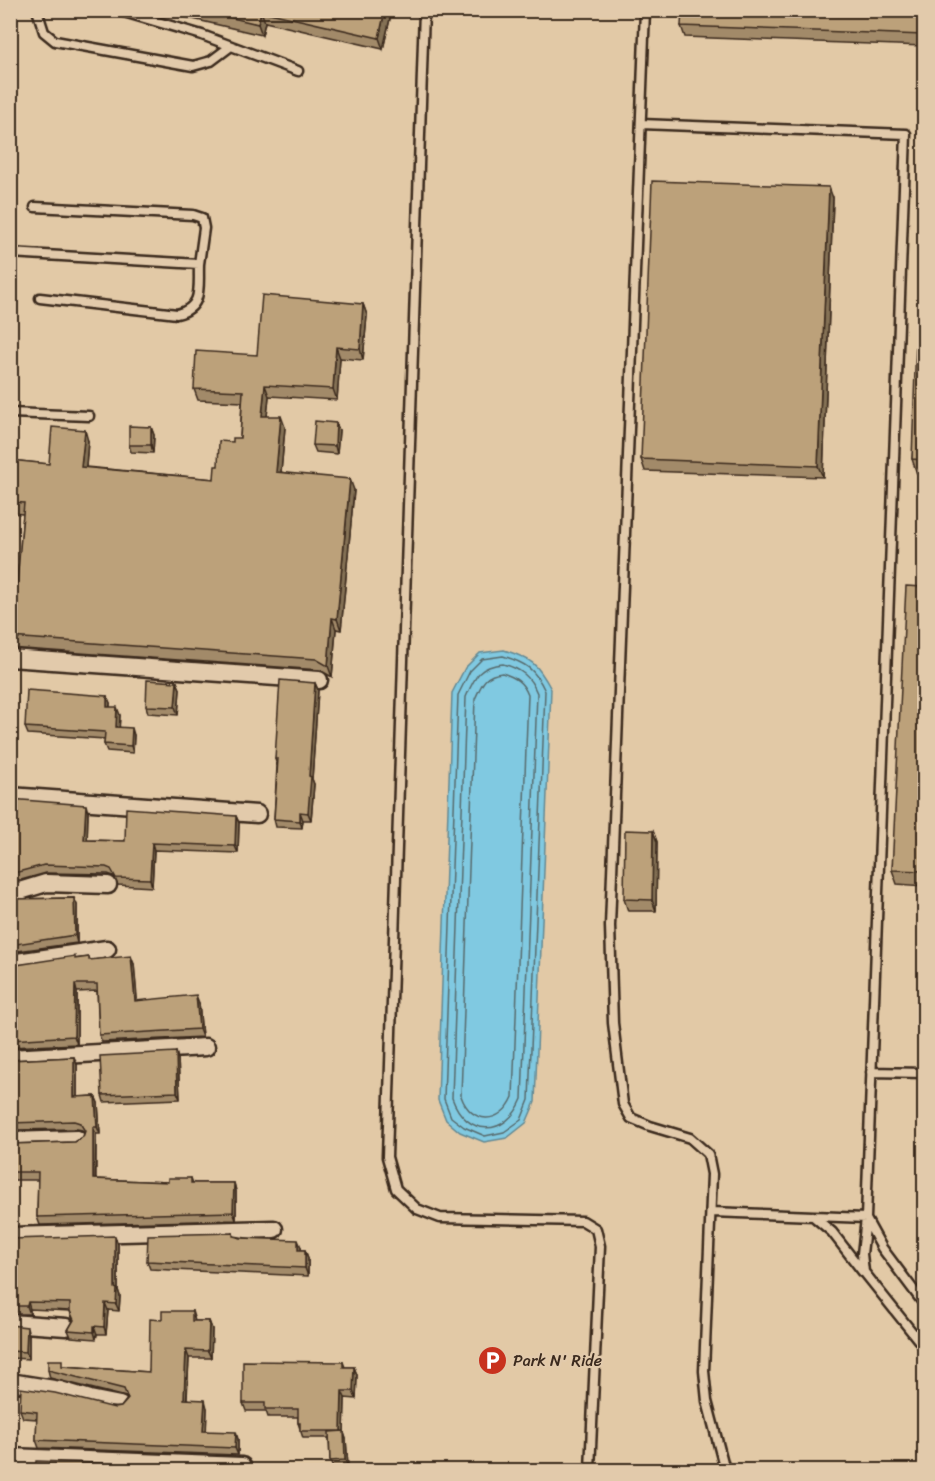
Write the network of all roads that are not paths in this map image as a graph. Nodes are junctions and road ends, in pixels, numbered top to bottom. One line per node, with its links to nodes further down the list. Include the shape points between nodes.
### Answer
1 (37, 10): 5 (lane, via 44,32 55,41 193,66 211,61)
2 (117, 10): 5 (lane)
3 (424, 10): 42 (lane, via 387,1157 396,1189 417,1209 440,1218 583,1221 596,1229 600,1246)
4 (645, 10): 7 (lane)
5 (231, 46): 6 (lane)
6 (298, 71)
7 (641, 124): 24 (lane, via 906,134); 28 (lane, via 610,926 613,1023 623,1104 632,1118 690,1138 708,1154)
8 (35, 207): 10 (lane, via 194,215 202,218 204,228)
9 (10, 253): 10 (lane)
10 (199, 264): 11 (lane, via 195,305 177,314)
11 (40, 298)
12 (10, 413): 13 (lane)
13 (89, 416)
14 (10, 658): 15 (street)
15 (319, 680)
16 (10, 796): 17 (street)
17 (257, 813)
18 (108, 885): 19 (street, via 46,883)
19 (10, 894)
20 (107, 949): 21 (street)
21 (10, 963)
22 (206, 1047): 23 (street)
23 (10, 1058)
24 (871, 1072): 25 (lane); 30 (lane)
25 (924, 1073)
26 (77, 1139): 27 (street)
27 (10, 1142)
28 (712, 1212): 29 (lane); 43 (lane, via 704,1371)
29 (813, 1216): 30 (lane); 33 (lane, via 832,1232)
30 (866, 1218): 33 (lane); 34 (lane, via 882,1248)
31 (274, 1229): 32 (street)
32 (10, 1236)
33 (864, 1272): 37 (lane)
34 (924, 1304)
35 (10, 1323): 36 (street)
36 (66, 1327)
37 (924, 1347)
38 (10, 1382): 39 (street)
39 (120, 1406)
40 (10, 1457): 41 (street)
41 (242, 1466)
42 (590, 1470)
43 (724, 1470)

